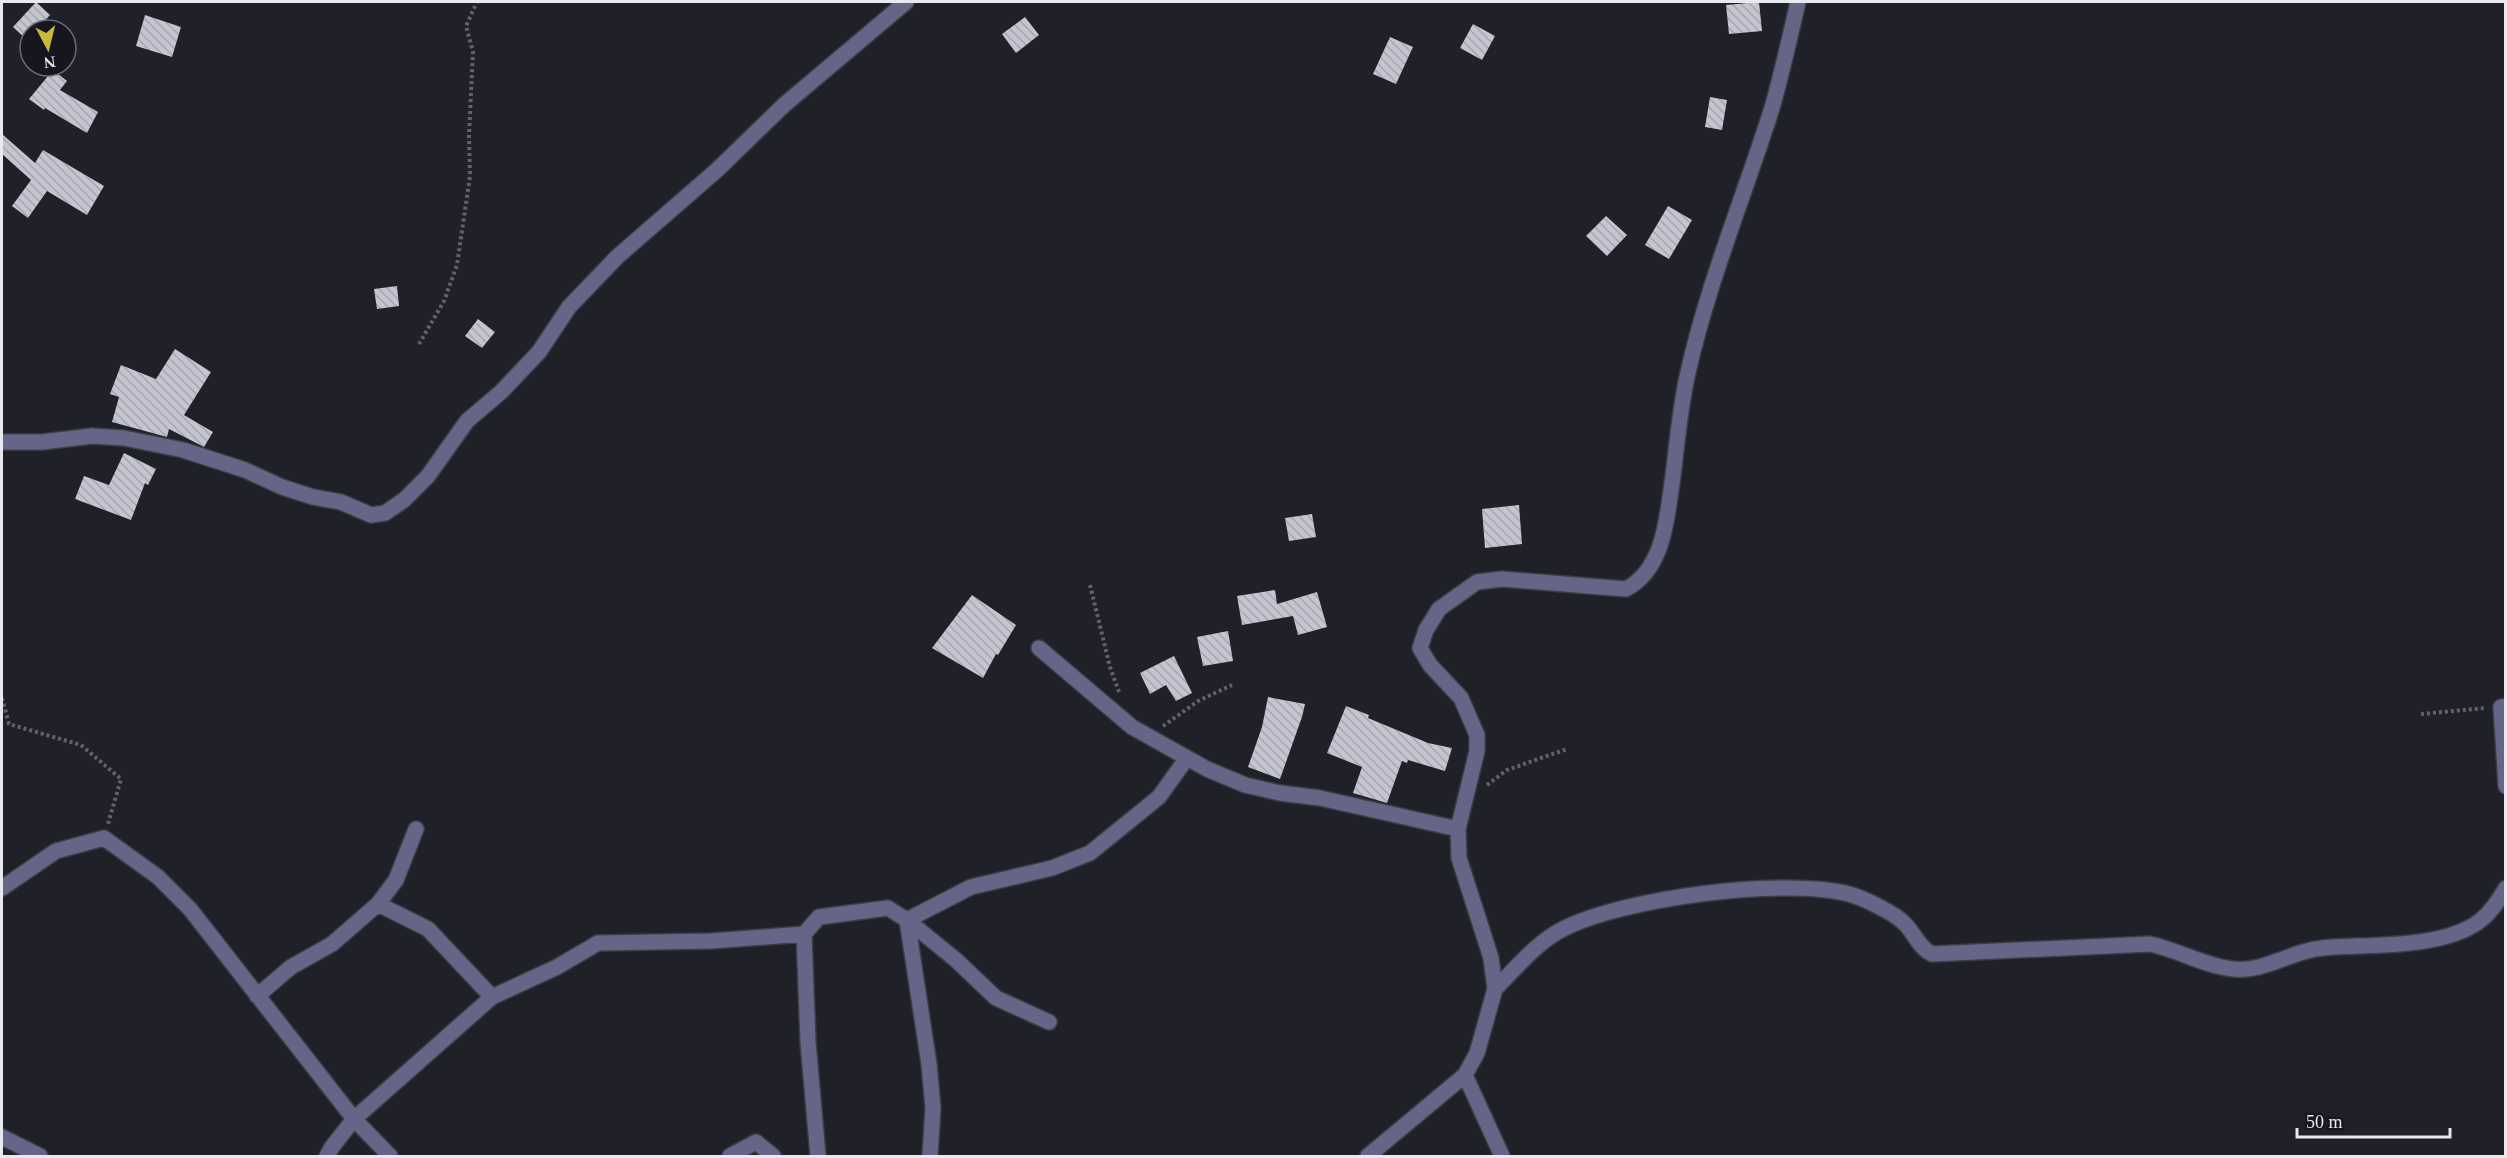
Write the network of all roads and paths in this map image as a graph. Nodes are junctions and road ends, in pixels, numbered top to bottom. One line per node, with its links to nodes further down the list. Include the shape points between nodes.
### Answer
1 (477, 2): 4 (path, via 466,26 473,52 470,176 457,265 444,301)
2 (906, 2): 5 (street, via 784,105 617,257 569,307 539,352 467,421 428,476 385,513 371,515 183,450 124,438 92,436)
3 (1798, 2): 17 (street, via 1773,105 1730,227 1687,377 1667,518 1652,563 1640,581 1626,589 1502,579 1477,582 1439,609 1426,630 1420,648 1430,666 1461,698 1477,735 1477,751)
4 (418, 344)
5 (2, 442)
6 (1090, 585): 9 (path)
7 (1039, 648): 13 (street)
8 (1232, 685): 13 (path, via 1198,701)
9 (1121, 697)
10 (2, 698): 20 (path, via 9,724 81,745 121,778)
11 (2503, 706): 12 (path); 16 (street)
12 (2421, 714)
13 (1148, 737): 15 (street)
14 (1566, 749): 17 (path, via 1507,770)
15 (1187, 758): 19 (street, via 1245,785); 24 (street, via 1159,797 1090,854 1052,868 971,887)
16 (2505, 786)
17 (1463, 804): 19 (street)
18 (416, 829): 23 (street, via 396,880)
19 (1458, 830): 26 (street, via 1459,858 1491,958)
20 (104, 837): 21 (street, via 56,851); 27 (street, via 158,877 182,901)
21 (2, 888)
22 (2505, 888): 26 (street, via 2480,921 2437,938 2307,951 2244,969 2218,966 2150,944 1932,954 1904,923 1851,895 1802,888 1746,889 1629,908 1564,928)
23 (378, 904): 27 (street, via 332,944 291,967); 28 (street, via 428,929)
24 (907, 920): 25 (street, via 888,908 819,917); 29 (street, via 996,998); 39 (street, via 929,1064 933,1108)
25 (804, 934): 28 (street, via 598,943); 38 (street)
26 (1495, 989): 30 (street, via 1477,1053)
27 (257, 996): 31 (street)
28 (492, 997): 31 (street)
29 (1049, 1022)
30 (1465, 1075): 40 (street); 41 (street)
31 (354, 1119): 34 (street); 35 (street)
32 (2, 1137): 33 (street)
33 (39, 1156)
34 (327, 1156)
35 (390, 1156)
36 (730, 1156): 37 (street, via 756,1142)
37 (773, 1156)
38 (818, 1156)
39 (930, 1156)
40 (1368, 1156)
41 (1502, 1156)

